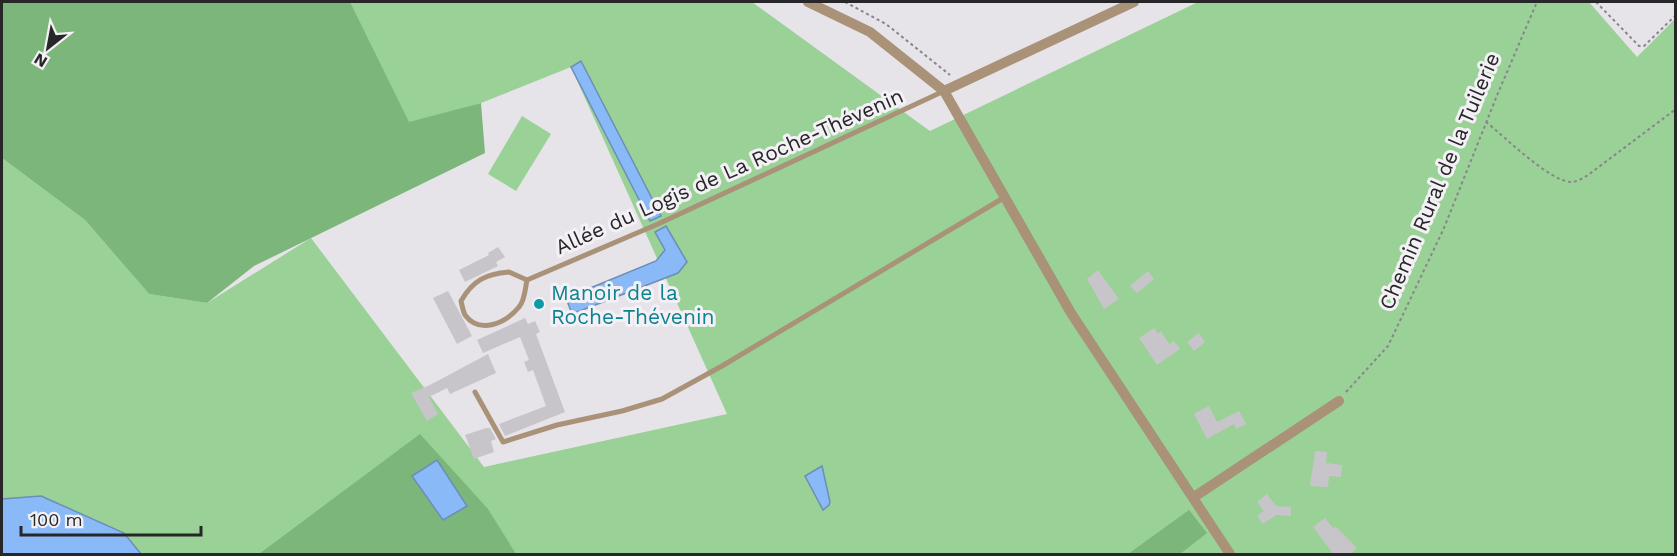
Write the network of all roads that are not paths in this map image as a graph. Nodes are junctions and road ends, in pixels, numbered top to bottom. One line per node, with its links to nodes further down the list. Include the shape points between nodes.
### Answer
1 (808, 2): 3 (street, via 870,32)
2 (1134, 2): 3 (street)
3 (944, 91): 4 (street); 5 (lane, Allée du Logis de La Roche-Thévenin, via 658,224)
4 (1005, 196): 6 (lane, via 662,399 503,442); 8 (street, via 1071,313)
5 (527, 280): 5 (lane, via 520,306 501,322 489,326 464,314 461,301 469,288 491,274 509,272)
6 (475, 392)
7 (1339, 401): 8 (street)
8 (1194, 497): 9 (street)
9 (1230, 555)

